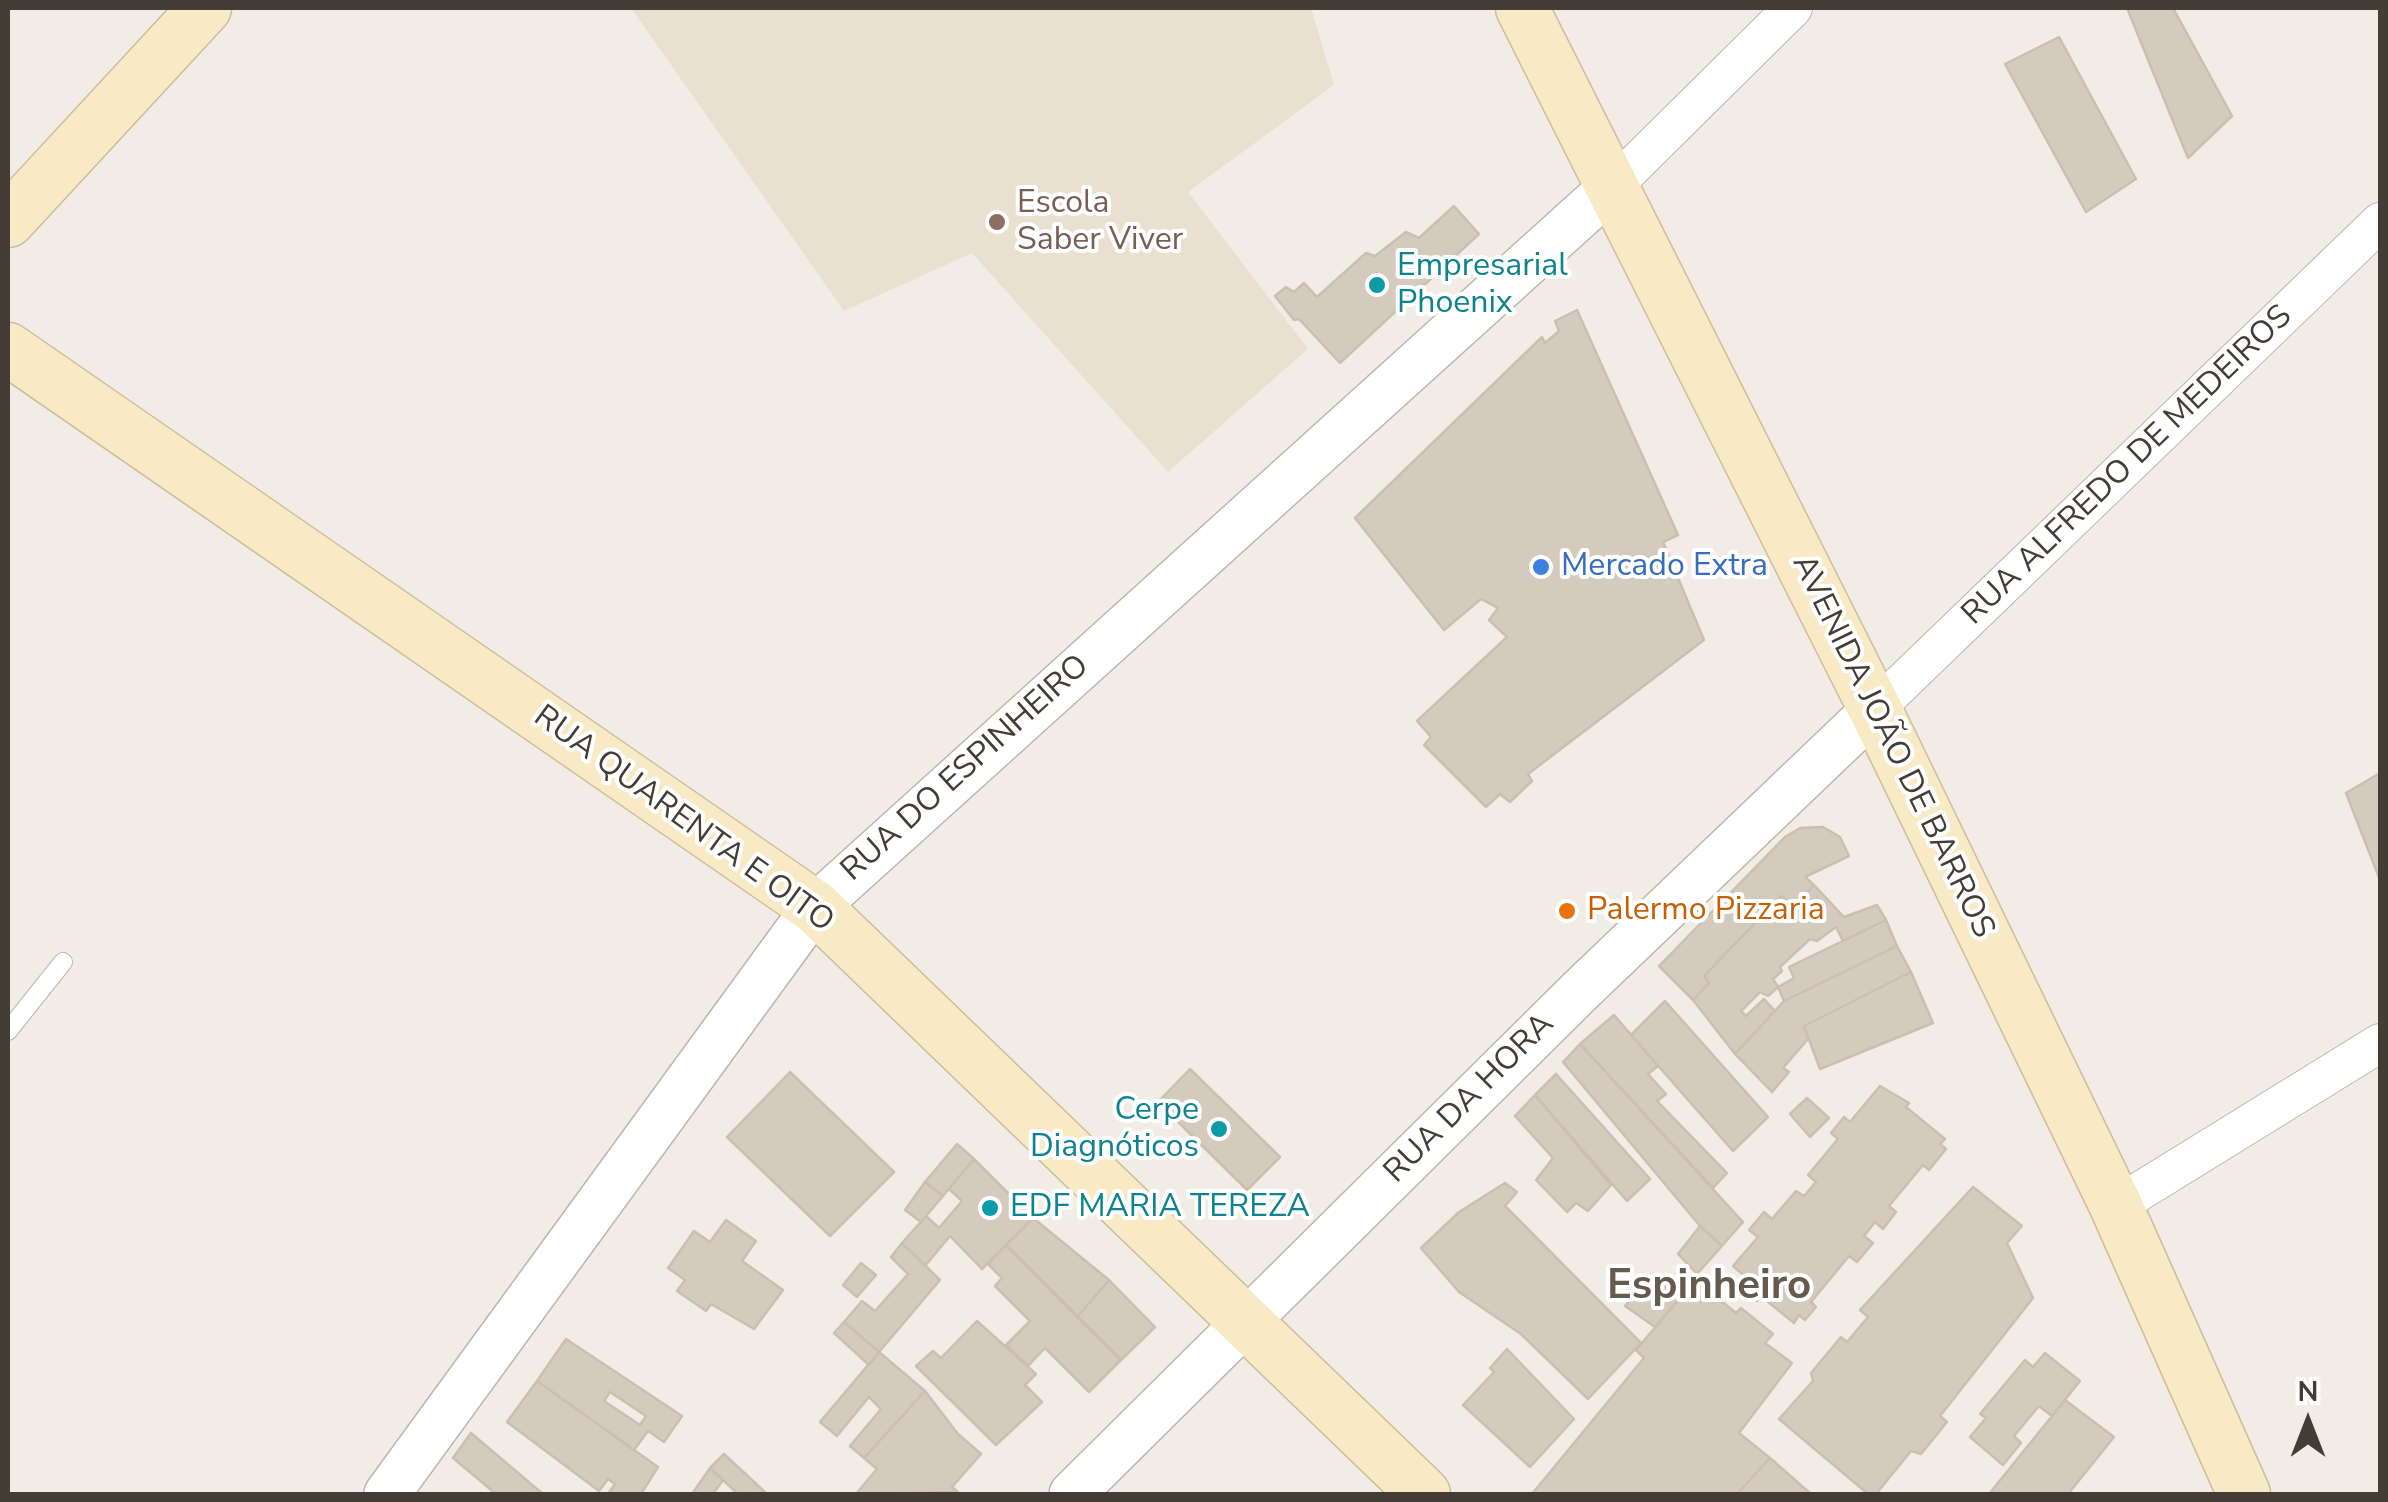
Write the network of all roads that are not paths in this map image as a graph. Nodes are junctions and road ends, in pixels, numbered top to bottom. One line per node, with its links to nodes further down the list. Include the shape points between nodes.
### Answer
1 (205, 8): 5 (main road)
2 (1522, 8): 4 (main road, AVENIDA JOÃO DE BARROS)
3 (1793, 8): 4 (street)
4 (1613, 186): 8 (main road, AVENIDA JOÃO DE BARROS); 9 (street, RUA DO ESPINHEIRO)
5 (8, 221)
6 (2380, 222): 8 (street, RUA ALFREDO DE MEDEIROS)
7 (8, 349): 9 (main road, RUA QUARENTA E OITO)
8 (1875, 709): 13 (main road, AVENIDA JOÃO DE BARROS); 14 (street, RUA DA HORA)
9 (815, 907): 14 (main road, RUA QUARENTA E OITO); 15 (street, RUA DO ESPINHEIRO)
10 (63, 962): 11 (lane)
11 (8, 1032)
12 (2380, 1043): 13 (street)
13 (2116, 1206): 18 (main road, AVENIDA JOÃO DE BARROS)
14 (1242, 1323): 16 (street, RUA DA HORA); 17 (main road, RUA QUARENTA E OITO)
15 (387, 1494)
16 (1072, 1494)
17 (1424, 1494)
18 (2244, 1494)

